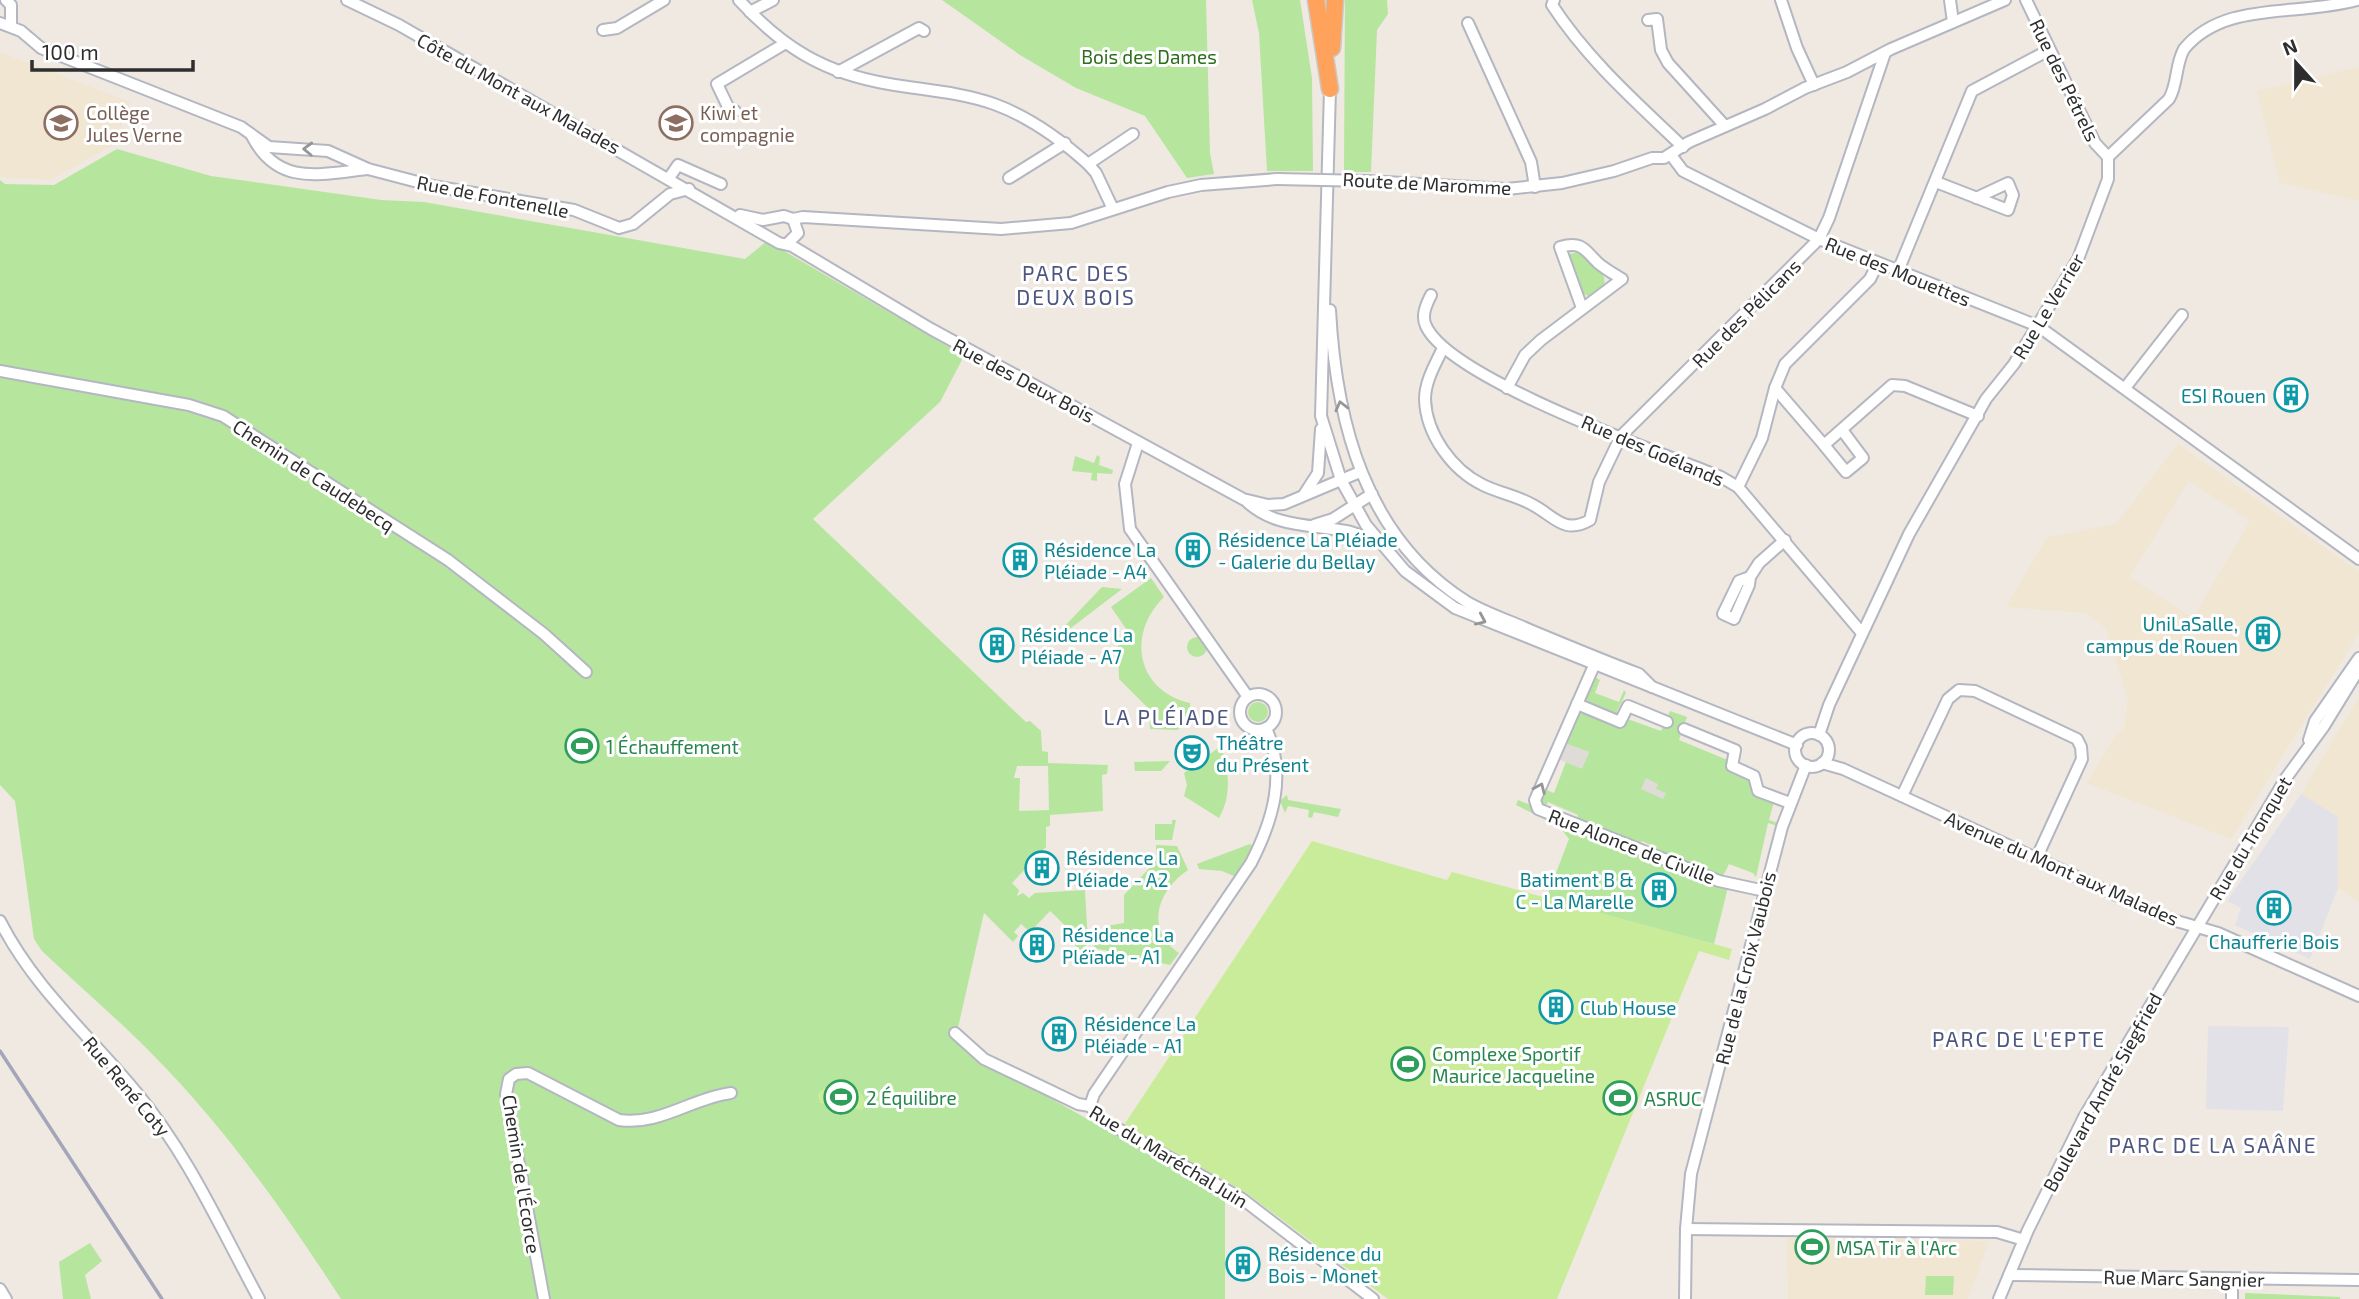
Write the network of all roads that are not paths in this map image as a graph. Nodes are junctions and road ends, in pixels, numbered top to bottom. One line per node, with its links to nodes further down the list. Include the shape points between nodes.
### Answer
1 (6, 0): 18 (street, via 10,5)
2 (347, 0): 39 (street, Côte du Mont aux Malades)
3 (664, 0): 19 (street, via 617,28)
4 (739, 0): 14 (street)
5 (774, 0): 14 (street)
6 (1316, 0): 26 (highway)
7 (1335, 0): 26 (highway)
8 (1554, 0): 32 (street, via 1552,5 1569,31 1599,67)
9 (1781, 0): 25 (street)
10 (1950, 0): 16 (street)
11 (2005, 0): 16 (street, Route de Maromme)
12 (2026, 0): 22 (street, Rue des Pétrels)
13 (2357, 0): 35 (street, via 2329,5 2248,5 2212,20 2185,48 2169,99)
14 (750, 12): 21 (street)
15 (1648, 20): 28 (street, via 1657,19 1661,50 1668,63)
16 (1953, 22): 23 (street, Route de Maromme)
17 (1468, 23): 43 (street, via 1531,162)
18 (5, 24): 29 (street, Rue de Fontenelle, via 41,48)
19 (603, 30)
20 (924, 31): 24 (street, via 919,28)
21 (785, 44): 24 (street); 27 (street, via 717,84 730,111)
22 (2049, 50): 35 (street, Rue des Pétrels, via 2095,143); 41 (street, via 1974,89)
23 (1885, 53): 25 (street, Route de Maromme); 51 (street, Rue des Pélicans)
24 (838, 72): 31 (street, via 992,103 1026,117)
25 (1814, 85): 28 (street, Route de Maromme)
26 (1330, 89): 53 (street)
27 (735, 111)
28 (1725, 126): 32 (street, Route de Maromme)
29 (248, 130): 33 (street, Rue de Fontenelle, one-way to 29, via 270,147); 38 (street, Rue de Fontenelle, via 261,155 273,164 299,173)
30 (1133, 134): 36 (street)
31 (1065, 143): 36 (street); 40 (street)
32 (1683, 147): 34 (street, Route de Maromme)
33 (333, 153): 37 (street, Rue de Fontenelle); 38 (street)
34 (1671, 155): 43 (street, Route de Maromme); 51 (street, Rue des Mouettes, via 1683,171)
35 (2108, 157): 60 (street, Rue Le Verrier, via 2108,179 2086,241)
36 (1088, 164): 46 (street)
37 (368, 169): 38 (street, Rue de Fontenelle); 44 (street, Rue de Fontenelle, via 433,186 574,210 619,228 633,224 670,194)
38 (334, 173)
39 (669, 178): 42 (street, via 678,165); 44 (street, Côte du Mont aux Malades)
40 (1009, 178)
41 (1936, 181): 45 (street); 56 (street)
42 (721, 184)
43 (1535, 187): 46 (street, Route de Maromme, bridge, via 1485,189 1277,179 1201,186)
44 (688, 189): 47 (street)
45 (1976, 198)
46 (1113, 209): 49 (street, Route de Maromme, via 1070,223 1001,229 816,218)
47 (729, 212): 48 (street); 50 (street)
48 (775, 220): 49 (street, via 784,216); 50 (street)
49 (796, 228): 52 (street); 54 (street)
50 (772, 237): 52 (street)
51 (1818, 239): 55 (street, Rue des Mouettes); 69 (street, Rue des Pélicans)
52 (787, 244): 54 (street, Rue des Deux Bois)
53 (1328, 251): 66 (street); 72 (street, one-way to 53, via 1337,391)
54 (807, 256): 70 (street, Rue des Deux Bois)
55 (1878, 263): 56 (street, Rue des Mouettes); 64 (street, via 1870,279 1785,364)
56 (1898, 271): 60 (street, Rue des Mouettes)
57 (1431, 295): 61 (street, Rue des Goélands, via 1424,307 1425,325)
58 (1582, 307): 58 (street, via 1622,279 1599,264 1584,246 1574,243 1560,247); 63 (street, via 1525,355)
59 (2182, 315): 65 (street)
60 (2038, 326): 65 (street, Rue des Mouettes); 67 (street, Rue Le Verrier)
61 (1443, 348): 63 (street, Rue des Goélands); 69 (street, Rue des Pélicans, via 1425,398 1439,442 1465,474 1533,505 1562,526 1590,520 1599,482)
62 (0, 371): 88 (street, Chemin de Caudebecq, via 189,405 223,416 448,560)
63 (1507, 388): 69 (street, Rue des Goélands)
64 (1775, 388): 71 (street); 74 (street, via 1762,438)
65 (2125, 388): 82 (street, Rue des Mouettes)
66 (1321, 416): 73 (street); 76 (street, via 1318,472)
67 (1979, 416): 68 (street, via 1892,385); 84 (street, Rue Le Verrier, via 1909,534)
68 (1842, 430): 71 (street); 71 (street, via 1863,458 1846,472)
69 (1621, 436): 74 (street, Rue des Goélands)
70 (1138, 443): 77 (street, Rue des Deux Bois); 89 (street, via 1125,484 1130,529)
71 (1824, 445)
72 (1360, 472): 73 (street, Rue des Deux Bois); 75 (street)
73 (1341, 480): 76 (street, Rue des Deux Bois); 78 (street)
74 (1738, 487): 80 (street, Rue des Goélands)
75 (1372, 494): 78 (street); 86 (street, via 1412,553 1468,603)
76 (1300, 498): 77 (street, Rue des Deux Bois, via 1276,505)
77 (1243, 499): 79 (street, Rue des Deux Bois, via 1278,521)
78 (1353, 504): 79 (street, via 1333,519); 81 (street)
79 (1308, 527): 81 (street, Rue des Deux Bois, via 1346,531)
80 (1785, 540): 83 (street, via 1759,562); 84 (street, Rue des Goélands)
81 (1378, 542): 86 (street, one-way to 86, via 1422,586 1470,615)
82 (2359, 559)
83 (1750, 577)
84 (1862, 633): 94 (street, Rue Le Verrier)
85 (2359, 658): 96 (street, Rue du Tronquet, via 2315,721)
86 (1594, 664): 90 (street, Rue Alonce de Civille); 95 (street, via 1639,674 1652,687)
87 (2359, 669): 96 (street, Rue du Tronquet)
88 (586, 672)
89 (1248, 697): 92 (street, via 1240,710 1242,720 1255,729); 92 (street, via 1265,695 1273,703 1274,720)
90 (1577, 704): 91 (street, via 1620,722 1628,706); 102 (street, Rue Alonce de Civille, one-way to 90, via 1718,881 1538,809 1535,800)
91 (1667, 722)
92 (1266, 728): 108 (street, via 1276,765 1269,828 1251,863)
93 (1684, 729): 100 (street, via 1735,750 1732,766 1754,776 1758,791)
94 (1819, 735): 95 (street, via 1807,734); 97 (street, via 1828,745)
95 (1797, 745): 98 (street, via 1798,759)
96 (2305, 749): 104 (street, Rue du Tronquet)
97 (1825, 759): 98 (street); 99 (street, Avenue du Mont aux Malades)
98 (1806, 765): 100 (street, Rue de la Croix Vaubois)
99 (1902, 796): 101 (street, Avenue du Mont aux Malades); 101 (street, via 1948,699 1964,688 1975,691 2077,739 2081,747 2082,759)
100 (1790, 803): 102 (street, Rue de la Croix Vaubois)
101 (2037, 857): 104 (street, Avenue du Mont aux Malades)
102 (1765, 891): 109 (street, Rue de la Croix Vaubois, via 1692,1174)
103 (0, 921): 116 (street, Rue René Coty, via 50,998 137,1092 167,1133)
104 (2196, 928): 105 (street, Avenue du Mont aux Malades, via 2218,933); 110 (street, Boulevard André Siegfried, via 2084,1117)
105 (2359, 996)
106 (955, 1033): 108 (street, Rue du Maréchal Juin, via 991,1063 1078,1104)
107 (731, 1093): 117 (street, Chemin de l'Écorce, via 707,1096 650,1121 633,1122 619,1120 528,1073 509,1079 506,1094)
108 (1090, 1105): 118 (street, Rue du Maréchal Juin, via 1101,1119 1241,1198)
109 (1686, 1229): 110 (street, via 1997,1232); 119 (street, Rue de la Croix Vaubois)
110 (2024, 1240): 111 (street, Boulevard André Siegfried)
111 (2009, 1275): 112 (street, Rue Marc Sangnier); 120 (street, Boulevard André Siegfried)
112 (2232, 1279): 113 (street, Rue Marc Sangnier); 121 (street)
113 (2359, 1280)
114 (0, 1289): 115 (street)
115 (6, 1299)
116 (259, 1299)
117 (544, 1299)
118 (1373, 1299)
119 (1685, 1299)
120 (1999, 1299)
121 (2232, 1299)

